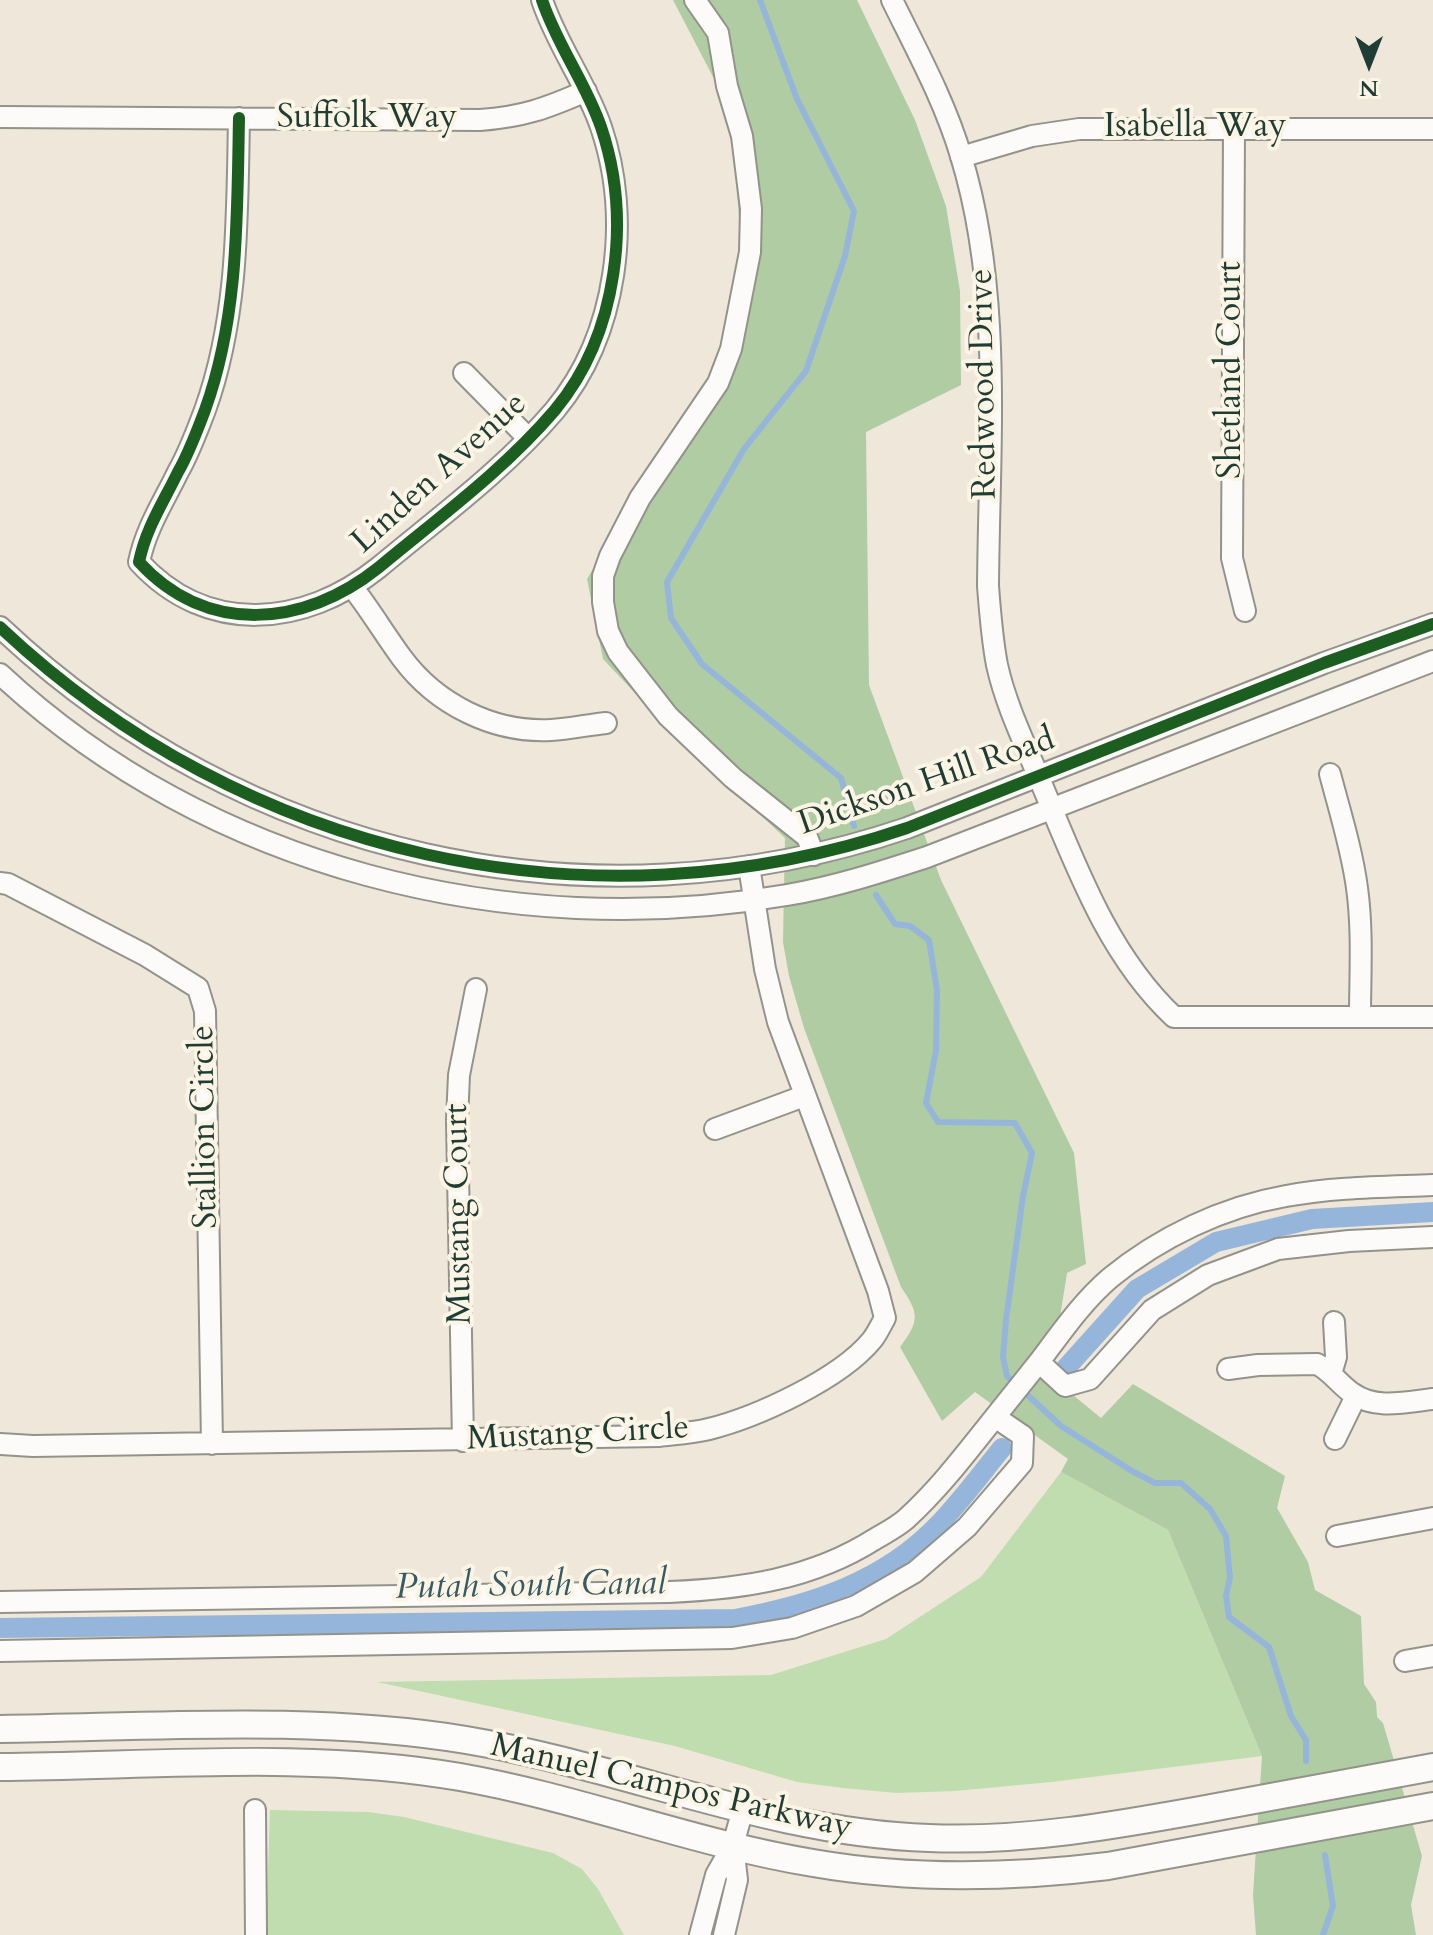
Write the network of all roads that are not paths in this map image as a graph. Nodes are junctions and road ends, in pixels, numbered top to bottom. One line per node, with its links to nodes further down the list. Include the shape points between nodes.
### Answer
1 (542, 0): 4 (street, Linden Avenue)
2 (695, 0): 22 (street, via 718,33 742,136 750,252 731,349 718,383 640,498 610,556 603,602 618,652 668,716 733,778 807,837)
3 (892, 0): 9 (street, Redwood Drive)
4 (586, 91): 6 (street, Suffolk Way, via 540,111 495,119); 11 (street, Linden Avenue, via 613,175 618,228 614,272 578,375)
5 (0, 117): 6 (street, Suffolk Way)
6 (239, 118): 12 (street, Linden Avenue, via 234,280 221,352 206,407 144,537 139,562 180,595 232,612 282,613 329,601)
7 (1234, 128): 8 (street, Isabella Way); 9 (street, Isabella Way, via 1079,129 1032,136); 13 (street, Shetland Court, via 1232,558)
8 (1433, 129)
9 (961, 157): 20 (street, Redwood Drive, via 980,238 988,311 991,627 1011,708)
10 (464, 373): 11 (street)
11 (528, 438): 12 (street, Linden Avenue)
12 (353, 588): 18 (street, via 423,682 476,718 549,730)
13 (1245, 611)
14 (1433, 624): 20 (street, Dickson Hill Road)
15 (0, 627): 23 (street, Dickson Hill Road, via 76,693 166,753 247,795 357,837 463,863 565,874 670,874)
16 (1433, 661): 21 (street, Dickson Hill Road)
17 (0, 674): 25 (street, Dickson Hill Road, via 65,728 149,783 232,826 348,871 458,896 564,909 670,909)
18 (606, 723)
19 (1330, 774): 27 (street, via 1357,888)
20 (1039, 776): 21 (street, Redwood Drive); 22 (street, Dickson Hill Road, via 907,828)
21 (1052, 808): 25 (street, Dickson Hill Road, via 889,869); 27 (street, Redwood Drive, via 1107,930 1174,1017)
22 (814, 855): 23 (street, Dickson Hill Road)
23 (749, 866): 25 (street, Mustang Circle)
24 (0, 883): 43 (street, Stallion Circle, via 145,955 198,988 205,1011)
25 (754, 900): 29 (street, Mustang Circle, via 778,1022)
26 (476, 989): 41 (street, Mustang Court, via 459,1075 457,1120)
27 (1360, 1017): 28 (street)
28 (1433, 1017)
29 (804, 1096): 30 (street); 41 (street, Mustang Circle, via 878,1291 885,1318 873,1340 807,1390 709,1429 659,1436)
30 (715, 1129)
31 (1433, 1185): 34 (street, via 1286,1196 1224,1213 1154,1246 1109,1280)
32 (1433, 1237): 34 (street, via 1278,1249 1208,1275 1152,1310 1090,1379 1065,1386)
33 (1334, 1322): 36 (street, via 1336,1357)
34 (1036, 1366): 39 (street)
35 (1228, 1369): 36 (street, via 1306,1363)
36 (1331, 1374): 37 (street)
37 (1356, 1396): 38 (street, via 1392,1404); 40 (street)
38 (1433, 1399)
39 (999, 1412): 46 (street, via 942,1483 903,1521 847,1557 786,1579 669,1592); 47 (street, via 1023,1436 1022,1463 967,1527 915,1572 856,1606 792,1628 732,1638)
40 (1335, 1439)
41 (463, 1441): 43 (street, Mustang Circle)
42 (0, 1444): 43 (street, Mustang Circle)
43 (212, 1444)
44 (1433, 1518): 45 (street)
45 (1337, 1536)
46 (0, 1602)
47 (0, 1651)
48 (1433, 1656): 49 (street)
49 (1405, 1661)
50 (0, 1729): 54 (main road, Manuel Campos Parkway, via 323,1725 405,1731 549,1758)
51 (0, 1767): 56 (main road, Manuel Campos Parkway, via 324,1764 400,1769 461,1777)
52 (1433, 1767): 54 (main road, Manuel Campos Parkway, via 1104,1828 989,1838 876,1835)
53 (1433, 1806): 56 (main road, Manuel Campos Parkway, via 1108,1866 990,1876 871,1871)
54 (743, 1809): 56 (street)
55 (255, 1810): 57 (street)
56 (733, 1845): 58 (street, via 716,1875); 59 (street, via 737,1880)
57 (256, 1935)
58 (700, 1935)
59 (724, 1935)

